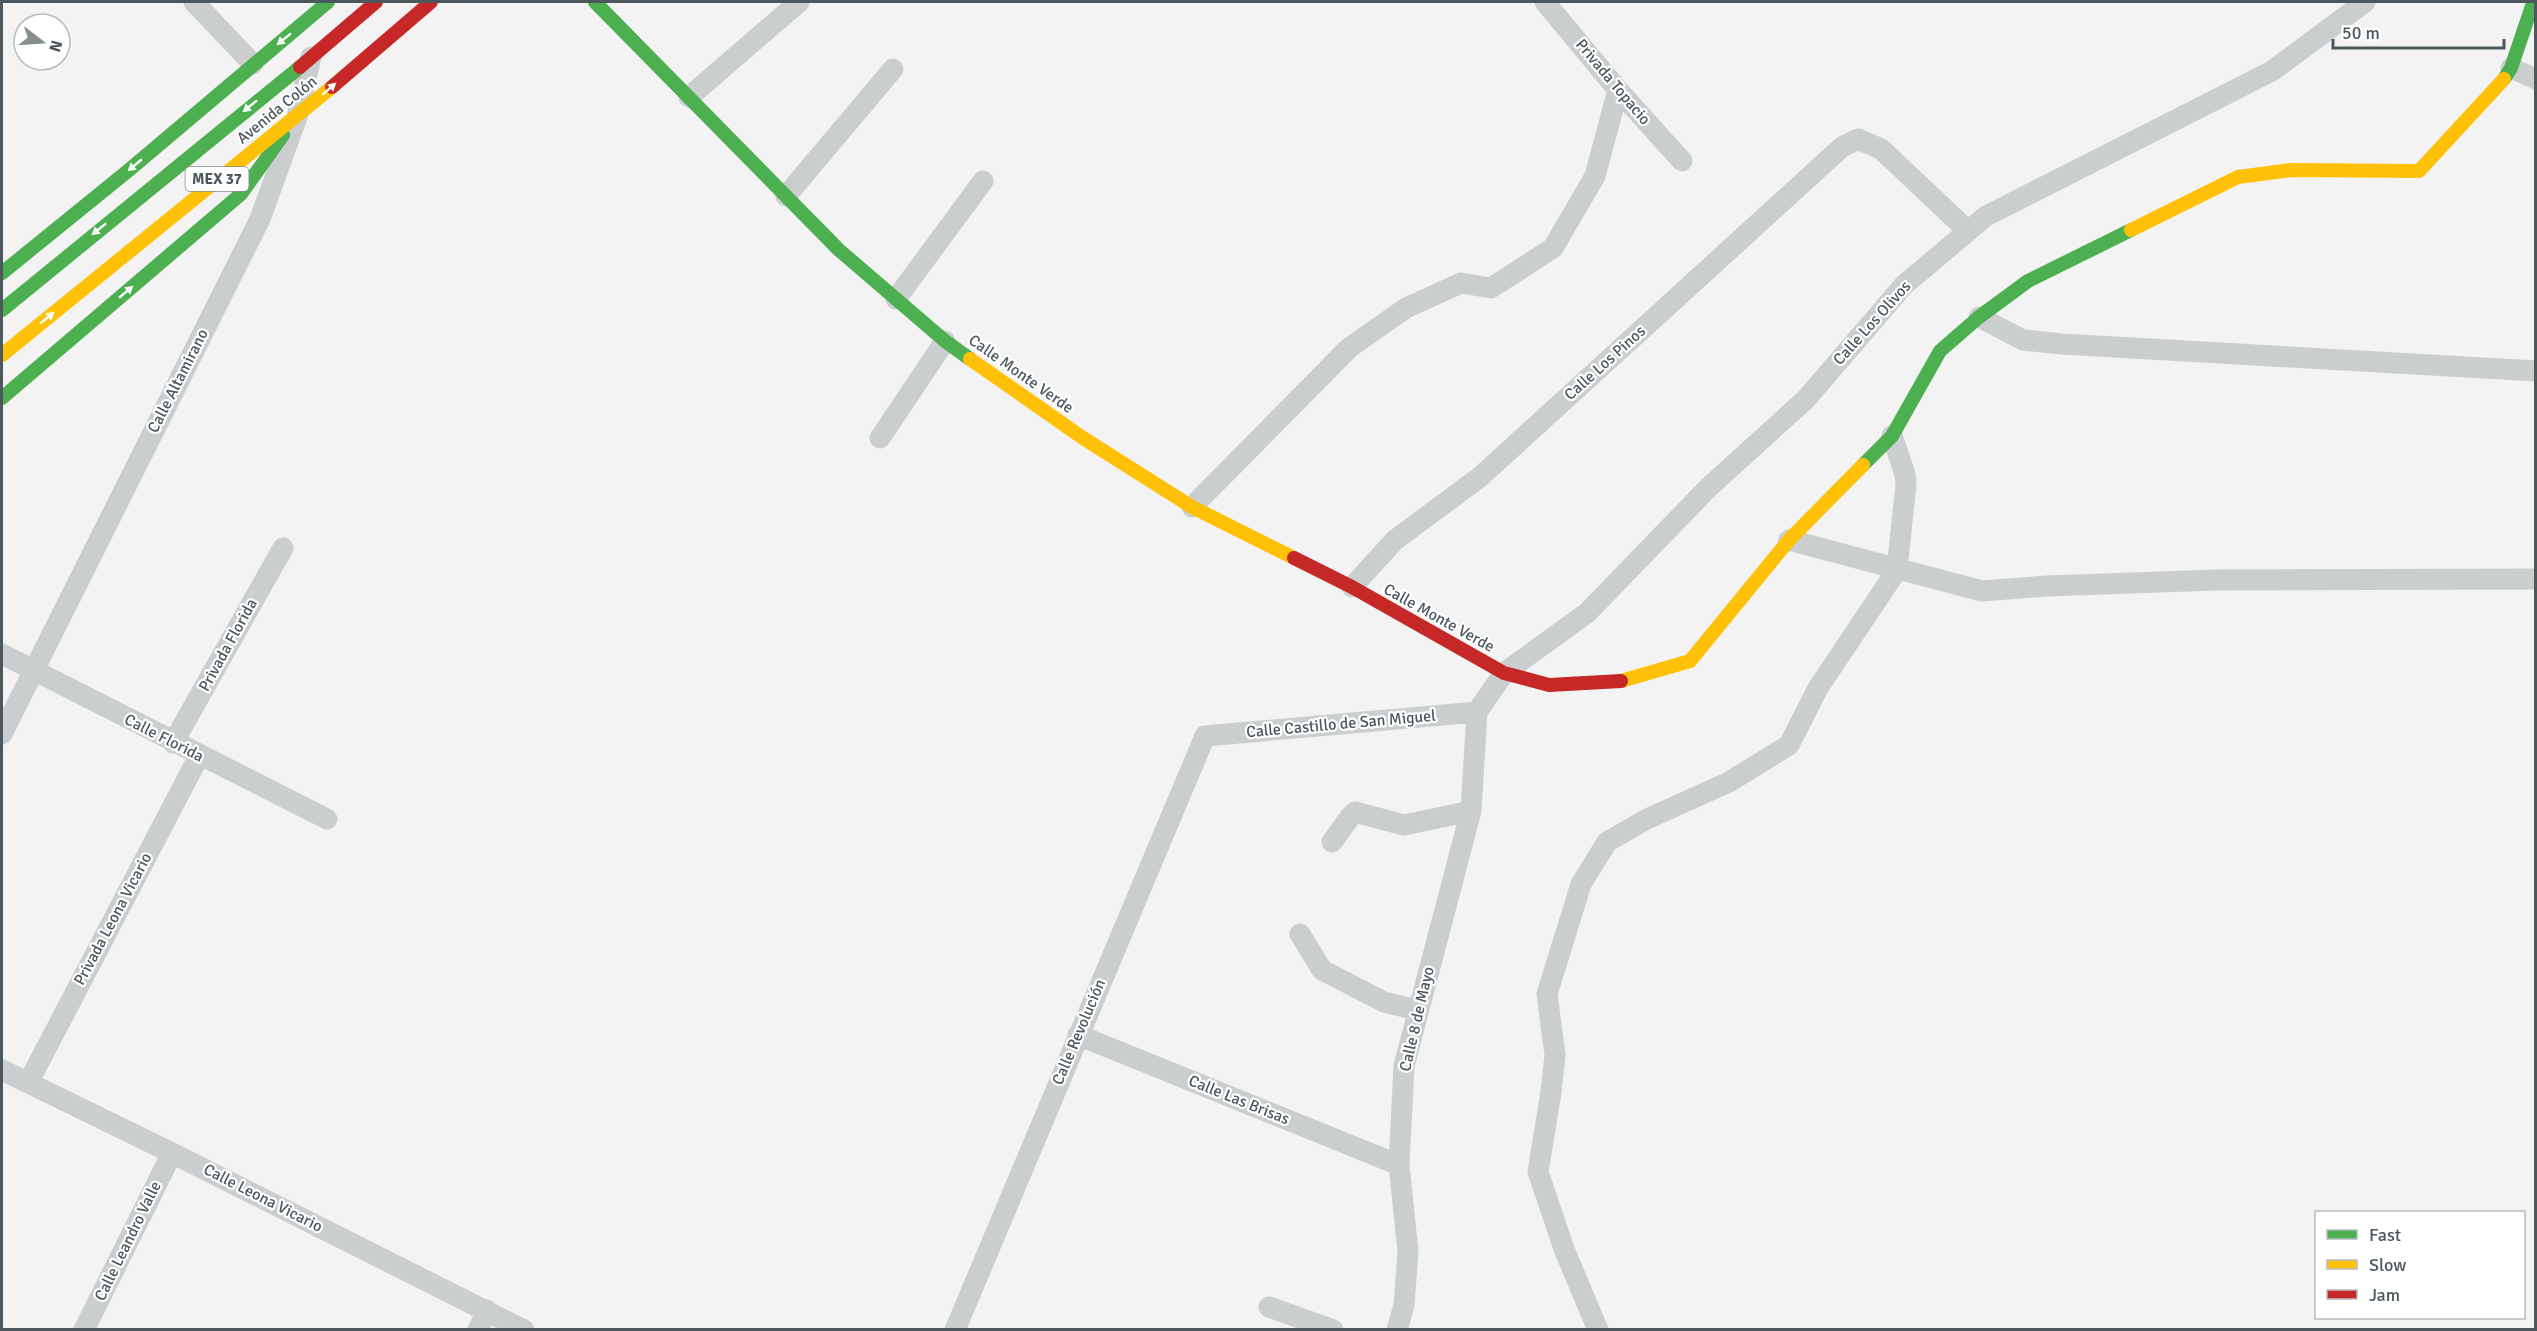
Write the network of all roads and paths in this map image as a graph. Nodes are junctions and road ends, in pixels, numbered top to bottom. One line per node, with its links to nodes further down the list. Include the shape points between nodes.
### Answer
1 (194, 2): 11 (street)
2 (376, 2): 10 (street, Avenida Colón / MEX 37)
3 (431, 2): 17 (street, Avenida Colón / MEX 37, one-way to 3)
4 (595, 2): 16 (street, Calle Monte Verde)
5 (799, 2): 16 (street)
6 (1545, 2): 15 (street, Privada Topacio)
7 (2365, 2): 25 (street, Calle Los Olivos, via 2272,70 1986,216)
8 (2535, 6): 12 (street, Calle Monte Verde)
9 (322, 8): 10 (street, Calle Altamirano); 11 (street, one-way to 11)
10 (311, 58): 17 (street, Calle Altamirano); 19 (street, Avenida Colón / MEX 37, one-way to 19)
11 (253, 64): 18 (street)
12 (2511, 68): 14 (street); 29 (street, Calle Monte Verde, via 2419,171 2290,170 2238,177 2028,281)
13 (893, 69): 24 (street)
14 (2535, 80)
15 (1618, 90): 20 (street, Privada Topacio); 36 (street, via 1595,176 1553,248 1491,288 1461,283 1406,308 1349,348)
16 (689, 97): 24 (street, Calle Monte Verde)
17 (297, 117): 21 (street, Avenida Colón / MEX 37); 23 (street); 43 (street, Calle Altamirano, via 260,219)
18 (187, 120): 19 (street); 26 (street, one-way to 26)
19 (203, 144): 21 (street); 28 (street, Avenida Colón / MEX 37, one-way to 28)
20 (1682, 161)
21 (219, 166): 23 (street); 31 (street, Avenida Colón / MEX 37, one-way to 21)
22 (983, 181): 27 (street)
23 (242, 194): 33 (street, one-way to 23)
24 (786, 196): 27 (street, Calle Monte Verde, via 839,250)
25 (1968, 231): 41 (street, Calle Los Pinos, via 1881,148 1858,139 1842,147 1480,477 1395,540); 44 (street, Calle Los Olivos, via 1904,285 1806,399 1708,488 1587,613)
26 (2, 273)
27 (896, 299): 30 (street, Calle Monte Verde)
28 (2, 310)
29 (1978, 317): 32 (street, via 2023,340 2052,343); 34 (street, Calle Monte Verde, via 1940,351)
30 (945, 341): 35 (street); 36 (street, Calle Monte Verde, via 1083,438)
31 (2, 355)
32 (2535, 371)
33 (2, 398)
34 (1892, 436): 37 (street, Calle Monte Verde); 39 (street, via 1906,484)
35 (880, 438)
36 (1192, 507): 41 (street, Calle Monte Verde)
37 (1789, 540): 39 (street); 44 (street, Calle Monte Verde, via 1690,661 1619,682 1549,685)
38 (283, 548): 48 (street, Privada Florida)
39 (1897, 570): 40 (street, via 1982,591 2217,580); 67 (street, via 1818,688 1789,745 1729,782 1607,842 1581,884 1547,994 1555,1055 1538,1172 1564,1249)
40 (2535, 579)
41 (1352, 587): 44 (street, Calle Monte Verde)
42 (2, 654): 43 (street, Calle Florida)
43 (33, 672): 46 (street, Calle Altamirano); 48 (street, Calle Florida)
44 (1504, 673): 45 (street, Calle Los Olivos)
45 (1477, 712): 47 (street, Calle Castillo de San Miguel); 50 (street, Calle 8 de Mayo)
46 (2, 734)
47 (1205, 736): 55 (street, Calle Revolución)
48 (173, 743): 49 (street, Calle Florida)
49 (199, 756): 51 (street, Calle Florida); 57 (street, Privada Leona Vicario)
50 (1471, 811): 52 (street, via 1404,825 1355,812); 54 (street, Calle 8 de Mayo)
51 (327, 819)
52 (1332, 842)
53 (1299, 934): 54 (street, via 1322,970 1384,1002)
54 (1418, 1010): 59 (street, Calle 8 de Mayo, via 1404,1066)
55 (1078, 1035): 59 (street, Calle Las Brisas); 64 (street, Calle Revolución)
56 (2, 1070): 57 (street, Calle Leona Vicario)
57 (28, 1083): 58 (street, Calle Leona Vicario)
58 (172, 1153): 61 (street, Calle Leona Vicario); 62 (street, Calle Leandro Valle)
59 (1399, 1165): 66 (street, Calle 8 de Mayo, via 1408,1252 1404,1305)
60 (1269, 1307): 65 (street)
61 (482, 1320): 63 (street, Calle Leona Vicario)
62 (84, 1329)
63 (524, 1329)
64 (955, 1329)
65 (1333, 1329)
66 (1397, 1329)
67 (1598, 1329)

